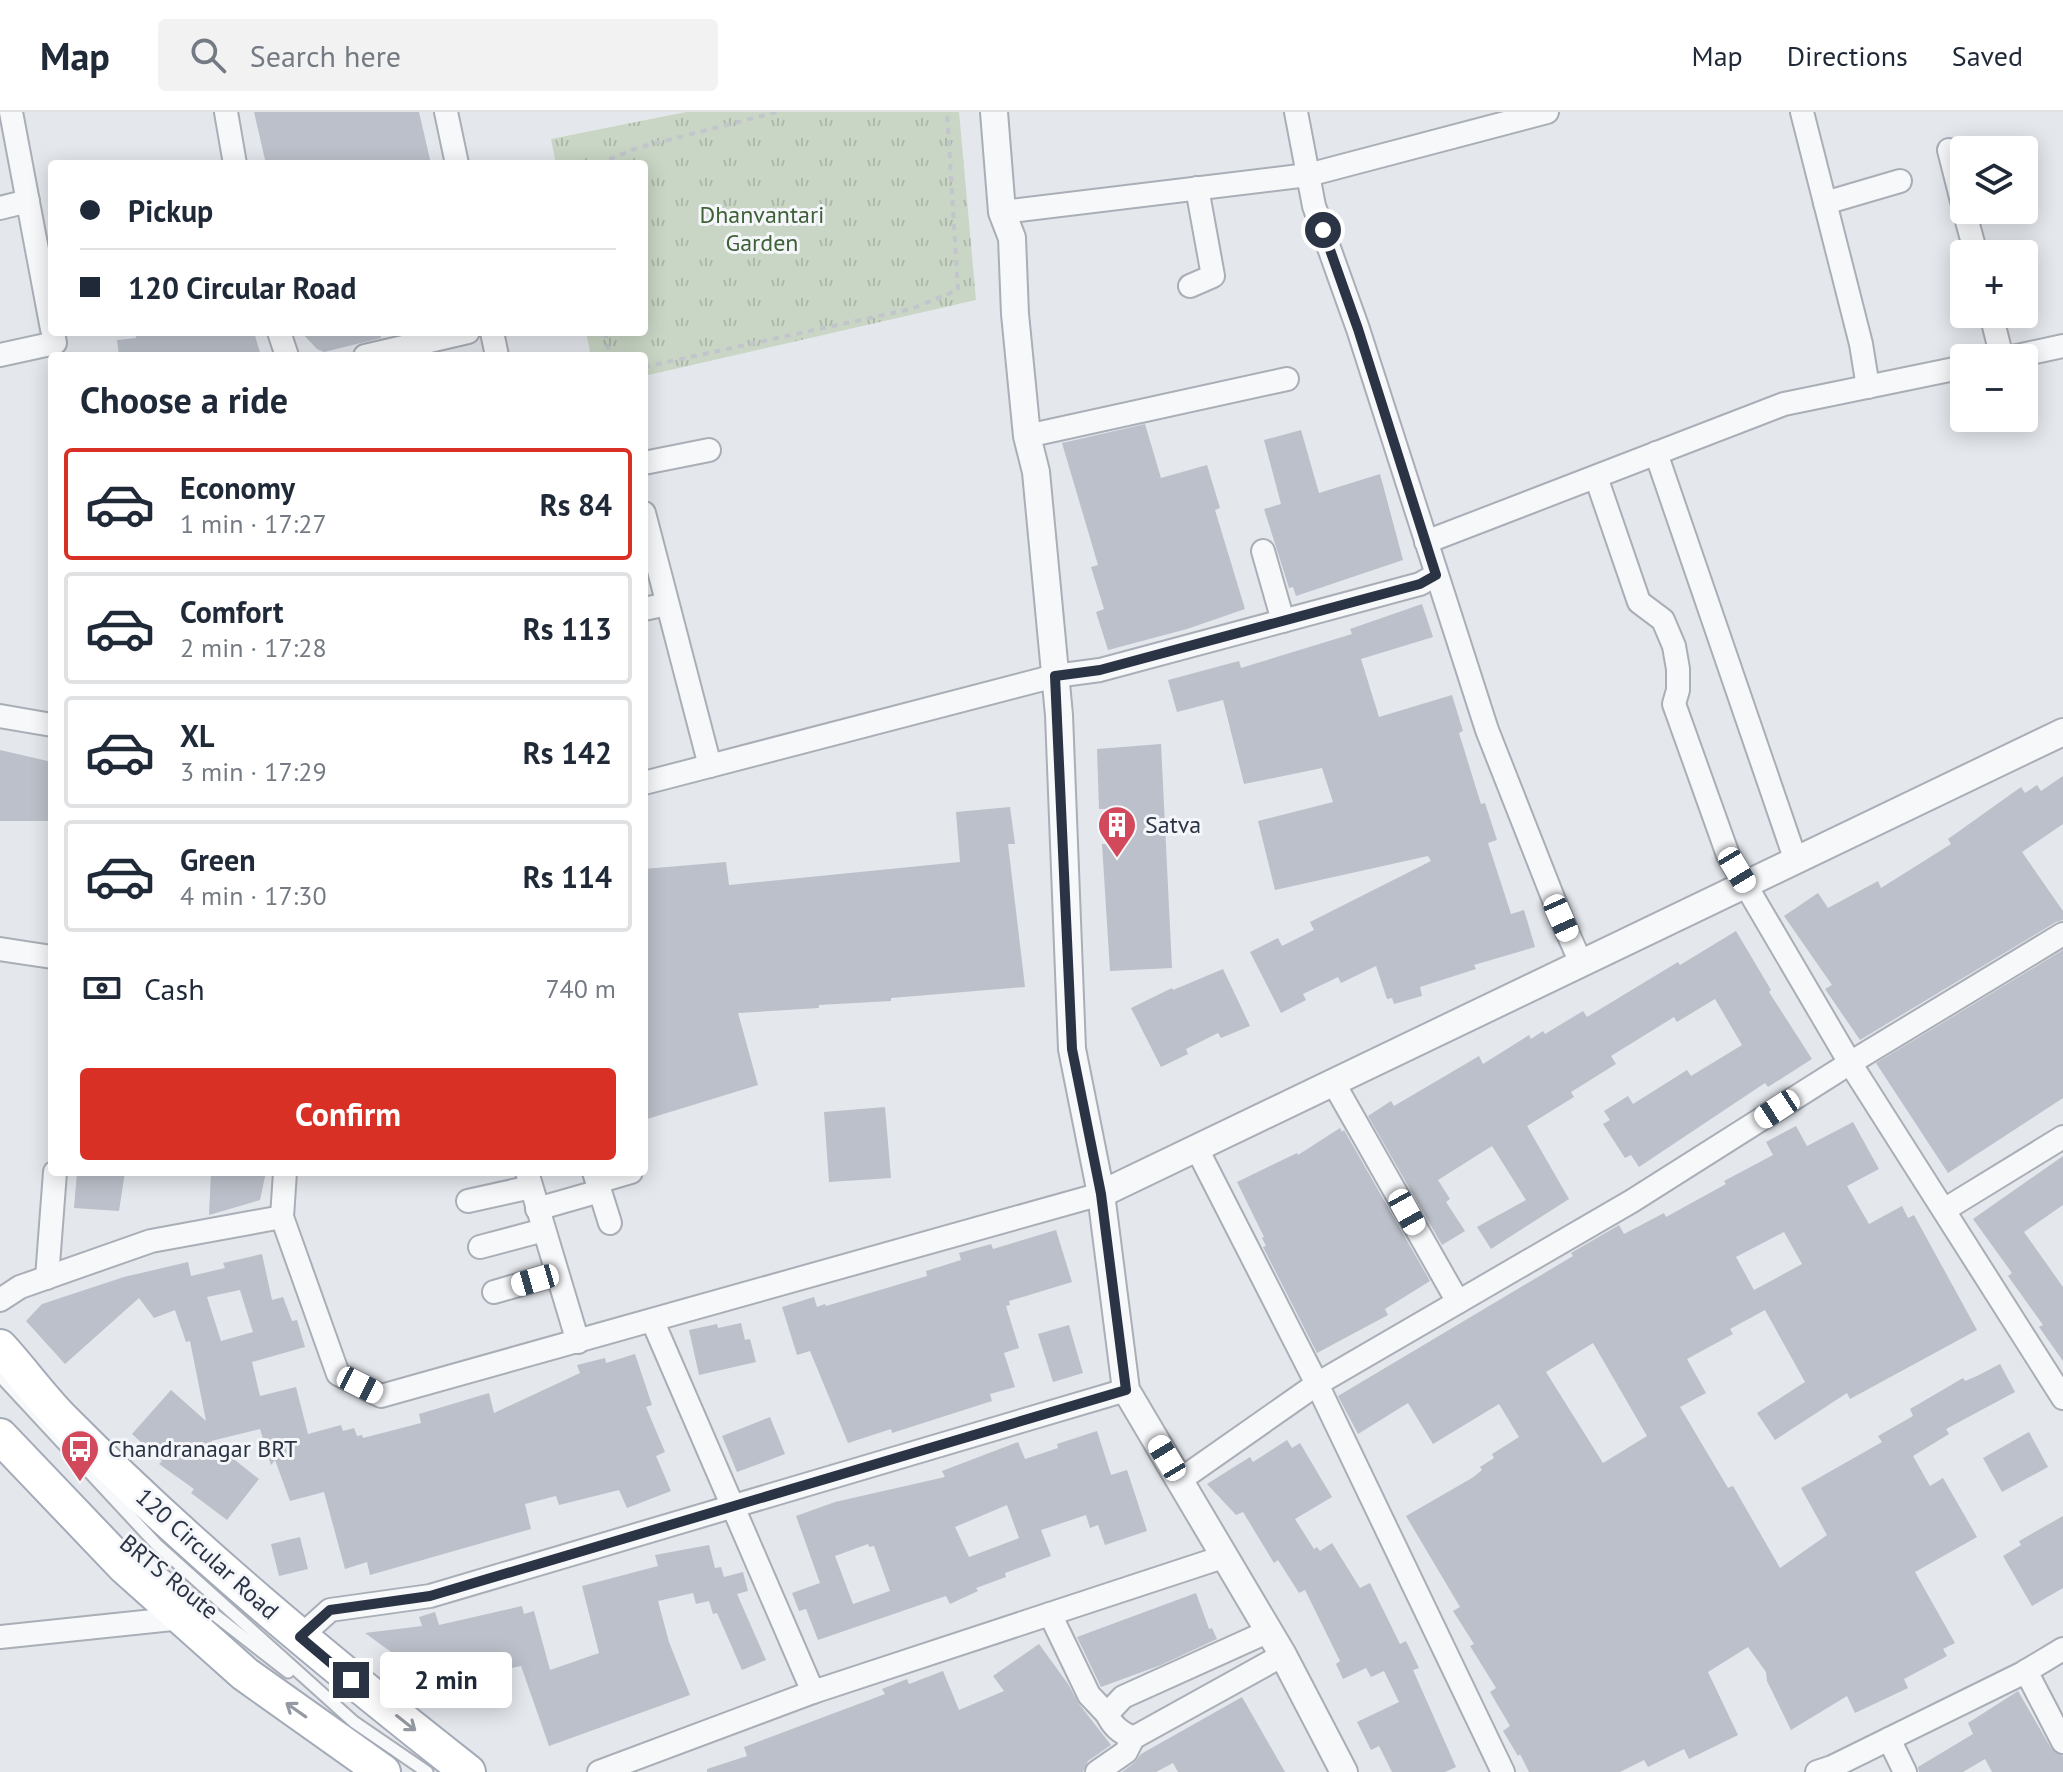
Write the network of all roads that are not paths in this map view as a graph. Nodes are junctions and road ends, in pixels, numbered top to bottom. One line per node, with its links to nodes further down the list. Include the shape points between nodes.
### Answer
1 (11, 112): 15 (street)
2 (226, 112): 10 (street)
3 (446, 112): 11 (street)
4 (994, 112): 18 (street)
5 (1296, 112): 12 (street)
6 (1546, 112): 12 (street)
7 (1802, 112): 16 (street)
8 (1949, 150): 9 (street)
9 (1950, 154)
10 (234, 160)
11 (456, 160)
12 (1308, 175): 14 (street); 36 (street)
13 (1900, 181): 16 (street)
14 (1197, 188): 18 (street); 19 (street, via 1213,276)
15 (28, 201): 17 (street); 20 (street)
16 (1825, 203): 29 (street)
17 (0, 208)
18 (1002, 212): 30 (street, via 1012,238)
19 (1190, 286)
20 (48, 308)
21 (53, 336): 26 (street, via 55,343)
22 (451, 336): 25 (street)
23 (2063, 346): 24 (street)
24 (2038, 351)
25 (382, 352)
26 (0, 355)
27 (1950, 370): 29 (street)
28 (1287, 379): 30 (street)
29 (1868, 387): 32 (street, via 1784,404)
30 (1027, 436): 42 (street, via 1036,472)
31 (709, 450): 33 (street)
32 (1656, 453): 34 (street); 48 (street)
33 (648, 462)
34 (1596, 477): 36 (street); 49 (street, via 1639,602 1663,620 1674,646 1674,704 1728,855)
35 (648, 529): 39 (street)
36 (1426, 542): 38 (street)
37 (1263, 551): 41 (street)
38 (1436, 575): 41 (street, via 1420,584); 53 (street, via 1487,730)
39 (667, 604): 40 (street); 46 (street)
40 (648, 608)
41 (1283, 621): 42 (street, via 1100,670)
42 (1055, 676): 46 (street); 62 (street, via 1072,1049)
43 (0, 716): 44 (street)
44 (48, 724)
45 (2063, 732): 48 (street)
46 (710, 766): 47 (street)
47 (648, 782)
48 (1796, 861): 49 (street)
49 (1746, 885): 53 (street); 54 (street)
50 (2063, 934): 54 (street)
51 (0, 949): 52 (street)
52 (48, 956)
53 (1581, 963): 55 (street)
54 (1850, 1063): 64 (street); 73 (street, via 1632,1201)
55 (1333, 1082): 57 (street); 73 (street)
56 (2063, 1137): 64 (street)
57 (1196, 1147): 62 (street); 78 (street)
58 (55, 1176): 70 (street)
59 (285, 1176): 65 (street)
60 (529, 1179): 63 (street); 66 (street)
61 (597, 1181): 66 (street); 67 (street)
62 (1101, 1194): 74 (street); 79 (street)
63 (468, 1201)
64 (1944, 1210): 80 (street)
65 (282, 1217): 70 (street, via 151,1241); 75 (street, via 338,1374 381,1396)
66 (540, 1219): 68 (street); 69 (street)
67 (610, 1223)
68 (480, 1247)
69 (556, 1274): 71 (street); 75 (street)
70 (47, 1278): 72 (street)
71 (494, 1292)
72 (0, 1300)
73 (1458, 1302): 78 (street)
74 (653, 1322): 75 (street); 83 (street)
75 (578, 1342)
76 (0, 1347): 90 (main road, 120 Circular Road, via 62,1419)
77 (0, 1376): 98 (lane, BRTS Route, via 156,1544)
78 (1317, 1384): 82 (street); 109 (street)
79 (1126, 1390): 82 (street); 83 (street)
80 (2062, 1392)
81 (0, 1436): 87 (main road, via 124,1566)
82 (1180, 1480): 85 (street)
83 (731, 1506): 90 (street, via 430,1596 330,1610); 96 (street)
84 (129, 1547): 98 (lane, BRTS Route)
85 (1226, 1556): 86 (street); 88 (street)
86 (1050, 1614): 96 (street); 97 (street, via 1089,1695)
87 (182, 1618): 89 (street); 102 (main road, one-way to 87, via 245,1674)
88 (1269, 1631): 92 (street); 93 (street)
89 (0, 1637)
90 (300, 1637): 105 (main road, 120 Circular Road, one-way to 105)
91 (2063, 1649): 94 (street)
92 (1283, 1655): 95 (street); 108 (street)
93 (1210, 1658): 95 (street); 97 (street, via 1123,1697)
94 (2026, 1671): 100 (street); 101 (street)
95 (1224, 1688): 99 (street)
96 (813, 1692): 106 (street)
97 (1107, 1714): 99 (street, via 1120,1733)
98 (354, 1722): 103 (lane, BRTS Route); 104 (lane, BRTS Route)
99 (1133, 1738): 107 (street, via 1126,1752)
100 (1889, 1739): 110 (street); 111 (street)
101 (2063, 1742)
102 (383, 1772)
103 (417, 1772)
104 (427, 1772)
105 (468, 1772)
106 (599, 1772)
107 (1097, 1772)
108 (1344, 1772)
109 (1503, 1772)
110 (1817, 1772)
111 (1905, 1772)

